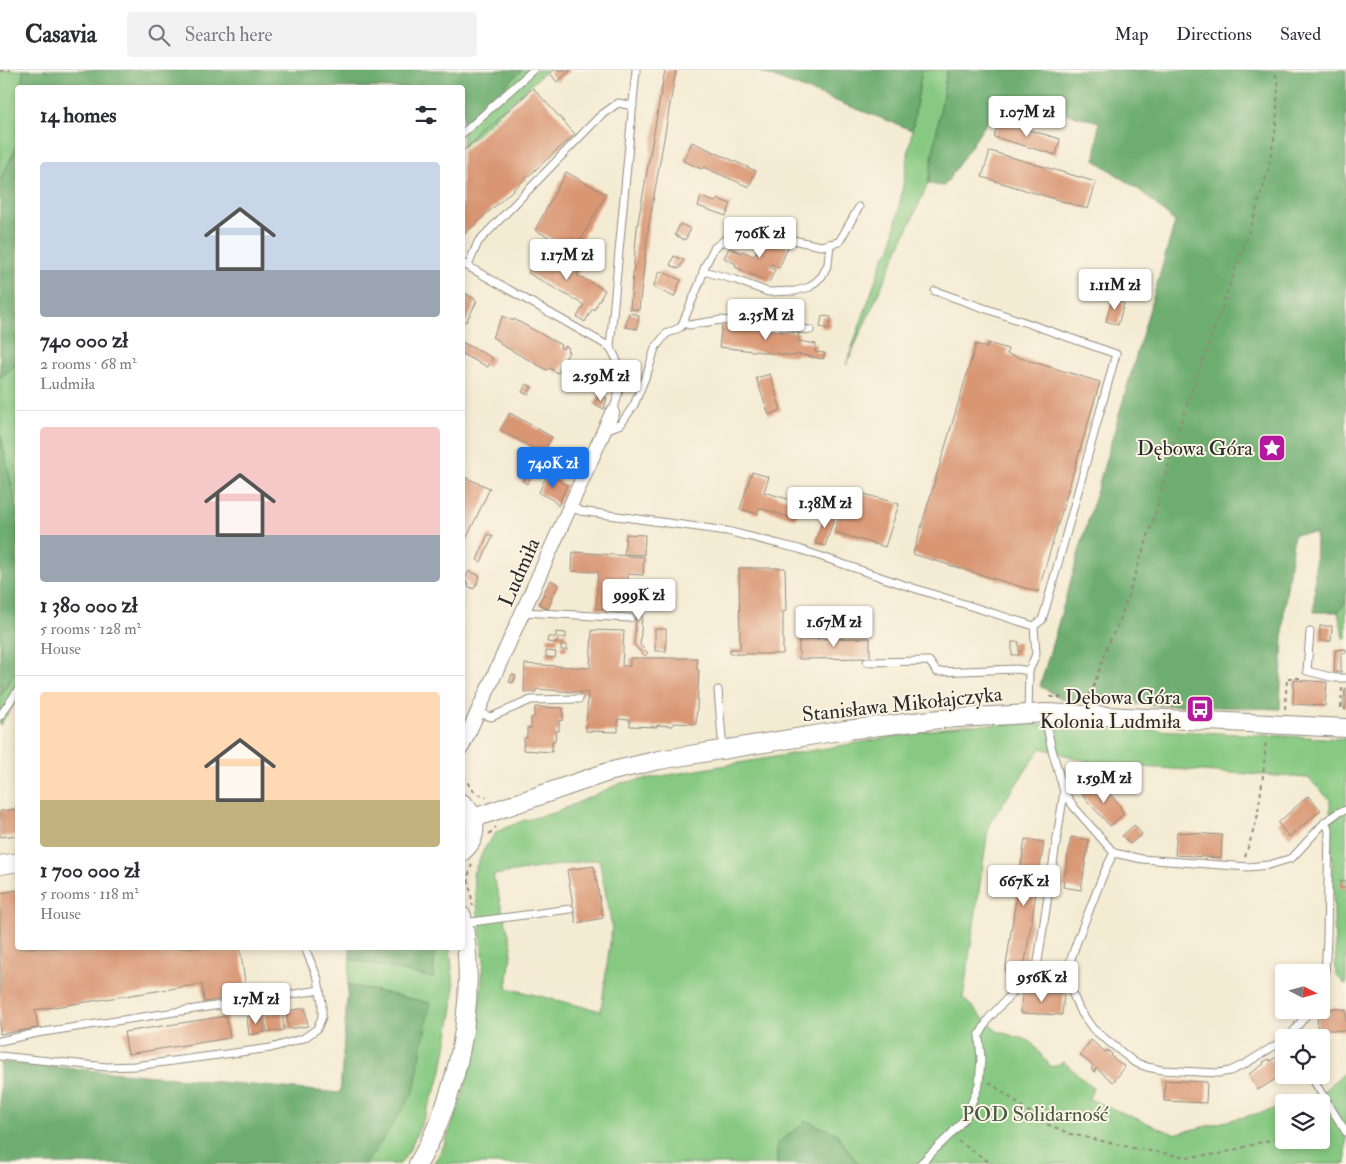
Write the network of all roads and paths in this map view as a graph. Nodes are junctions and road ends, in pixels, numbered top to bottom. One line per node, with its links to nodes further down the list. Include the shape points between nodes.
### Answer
1 (10, 70): 5 (path)
2 (533, 70): 7 (lane)
3 (636, 70): 6 (lane)
4 (1274, 70): 30 (path, via 1278,81 1276,128 1253,220 1178,430 1153,521 1119,623 1093,688)
5 (0, 71)
6 (633, 106): 10 (lane, via 618,103 600,116 478,242); 15 (lane)
7 (465, 131)
8 (858, 207): 9 (lane, via 839,242)
9 (830, 244): 11 (lane, via 821,246 761,229 744,232 728,236 714,248); 11 (lane, via 828,264 822,276 810,287 795,291 768,292)
10 (465, 265): 15 (lane)
11 (703, 271): 13 (lane)
12 (935, 291): 21 (lane, via 1116,354 1046,607 1042,620)
13 (683, 323): 14 (lane, via 721,320); 17 (lane, via 666,334 655,348 634,405 621,424)
14 (810, 330)
15 (610, 347): 16 (lane, via 618,360 622,378)
16 (612, 413): 17 (street, Ludmiła)
17 (604, 430): 18 (street, Ludmiła)
18 (570, 506): 19 (street, Ludmiła); 21 (lane, via 727,532 799,549)
19 (523, 612): 20 (lane); 32 (street, Ludmiła)
20 (630, 618)
21 (1034, 626): 24 (lane, via 1036,654)
22 (1310, 632): 25 (lane)
23 (867, 662): 24 (lane, via 929,661 937,672)
24 (1029, 671): 33 (lane)
25 (1307, 671): 26 (lane); 36 (path, via 1307,678 1287,678)
26 (1344, 678): 31 (path, via 1341,709)
27 (718, 690): 40 (lane)
28 (15, 694): 35 (lane)
29 (579, 699): 32 (lane, via 530,700 491,717)
30 (1081, 707)
31 (1346, 709)
32 (479, 713): 39 (street, Ludmiła)
33 (1028, 713): 34 (street, Stanisława Mikołajczyka); 40 (street, Stanisława Mikołajczyka, via 846,730)
34 (1046, 713): 37 (street, Stanisława Mikołajczyka); 41 (lane)
35 (0, 716)
36 (1285, 717)
37 (1346, 728)
38 (1266, 735): 52 (path, via 1257,819)
39 (465, 743)
40 (723, 750): 44 (street, Stanisława Mikołajczyka, via 608,772)
41 (1064, 792): 48 (lane); 60 (lane)
42 (465, 806): 44 (street)
43 (1346, 810): 45 (lane)
44 (474, 818): 49 (street, via 475,828)
45 (1325, 822): 52 (lane, via 1292,858 1269,865); 58 (lane, via 1329,830)
46 (497, 826): 47 (path)
47 (485, 840)
48 (1114, 853): 52 (lane); 59 (lane, via 1078,937)
49 (468, 855): 53 (path, via 468,877)
50 (15, 862): 51 (street)
51 (0, 865)
52 (1242, 866)
53 (465, 877)
54 (570, 909): 55 (lane)
55 (465, 920)
56 (465, 945): 72 (street, via 468,982 465,1019 454,1080)
57 (306, 950): 61 (lane)
58 (1326, 964)
59 (1065, 983): 60 (lane); 65 (lane, via 1093,1029 1134,1062 1147,1067 1218,1073 1245,1064)
60 (1037, 984): 67 (lane, via 1018,988 989,1018 979,1036)
61 (320, 990): 64 (lane); 66 (lane, via 322,1017 317,1029 304,1038 271,1048 107,1067)
62 (1303, 1019): 63 (lane)
63 (1295, 1029)
64 (0, 1041)
65 (1275, 1046)
66 (0, 1056)
67 (980, 1076): 70 (lane, via 966,1117); 71 (path, via 1044,1123 1071,1134 1133,1148 1186,1156 1219,1154)
68 (1316, 1084): 69 (lane)
69 (1346, 1132)
70 (950, 1135): 73 (lane); 74 (path)
71 (1275, 1138)
72 (418, 1164)
73 (920, 1164)
74 (992, 1164)

